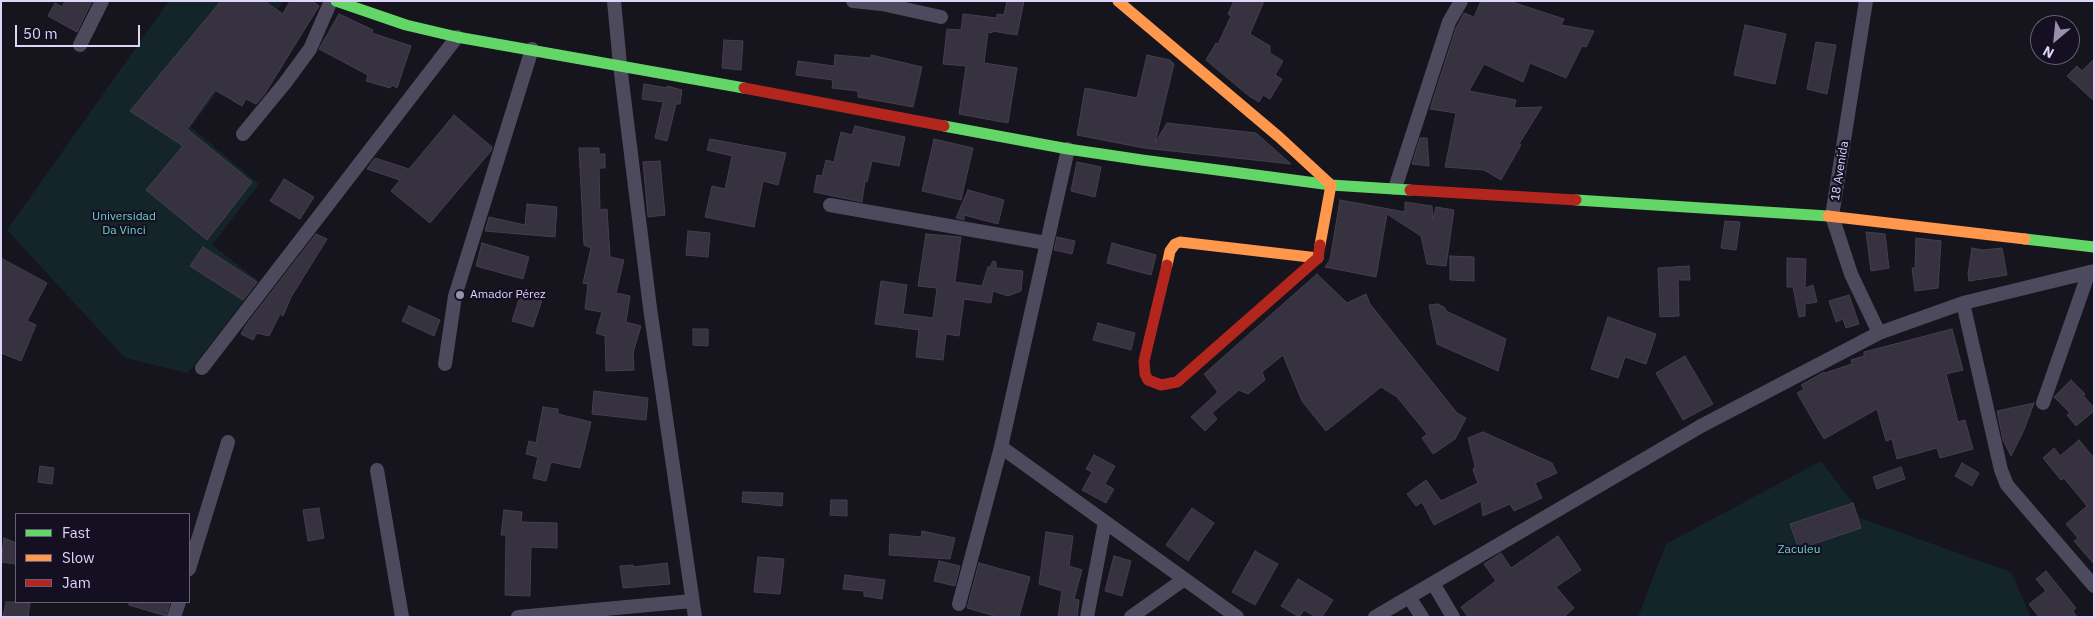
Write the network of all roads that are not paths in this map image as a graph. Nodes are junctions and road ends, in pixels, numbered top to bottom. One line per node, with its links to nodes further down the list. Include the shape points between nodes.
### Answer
1 (102, 1): 12 (street)
2 (331, 1): 15 (street, via 310,49)
3 (336, 1): 11 (street, via 398,23)
4 (614, 1): 14 (street)
5 (853, 1): 9 (street)
6 (1118, 1): 17 (street)
7 (1461, 1): 18 (street, via 1449,22)
8 (1866, 1): 20 (street, 18 Avenida)
9 (882, 3): 10 (street)
10 (941, 17)
11 (457, 37): 13 (street); 28 (street)
12 (80, 45)
13 (532, 49): 14 (street); 27 (street, via 456,296)
14 (620, 65): 16 (street); 39 (street, via 650,308)
15 (243, 134)
16 (1068, 149): 17 (street); 21 (street)
17 (1331, 185): 18 (street); 23 (street)
18 (1394, 188): 20 (street)
19 (830, 205): 21 (street)
20 (1832, 216): 22 (street); 26 (street, 18 Avenida, via 1851,274)
21 (1046, 243): 31 (street)
22 (2094, 247)
23 (1318, 258): 23 (street, via 1177,382 1160,385 1148,380 1144,361 1170,251 1175,244)
24 (2091, 271): 25 (street); 29 (street)
25 (1963, 303): 26 (street); 37 (street, via 2006,486)
26 (1878, 333): 36 (street, via 1701,426)
27 (445, 364)
28 (202, 368)
29 (2043, 403)
30 (228, 442): 34 (street)
31 (1001, 447): 33 (street); 41 (street)
32 (378, 470): 43 (street)
33 (1105, 522): 35 (street); 46 (street)
34 (190, 566)
35 (1184, 580): 47 (street); 48 (street)
36 (1433, 583): 38 (street); 51 (street)
37 (2094, 586)
38 (1410, 597): 49 (street); 50 (street)
39 (692, 600): 44 (street); 45 (street)
40 (179, 603): 42 (street)
41 (959, 604)
42 (174, 617)
43 (402, 617)
44 (518, 617)
45 (695, 617)
46 (1087, 617)
47 (1131, 617)
48 (1237, 617)
49 (1375, 617)
50 (1422, 617)
51 (1453, 617)

